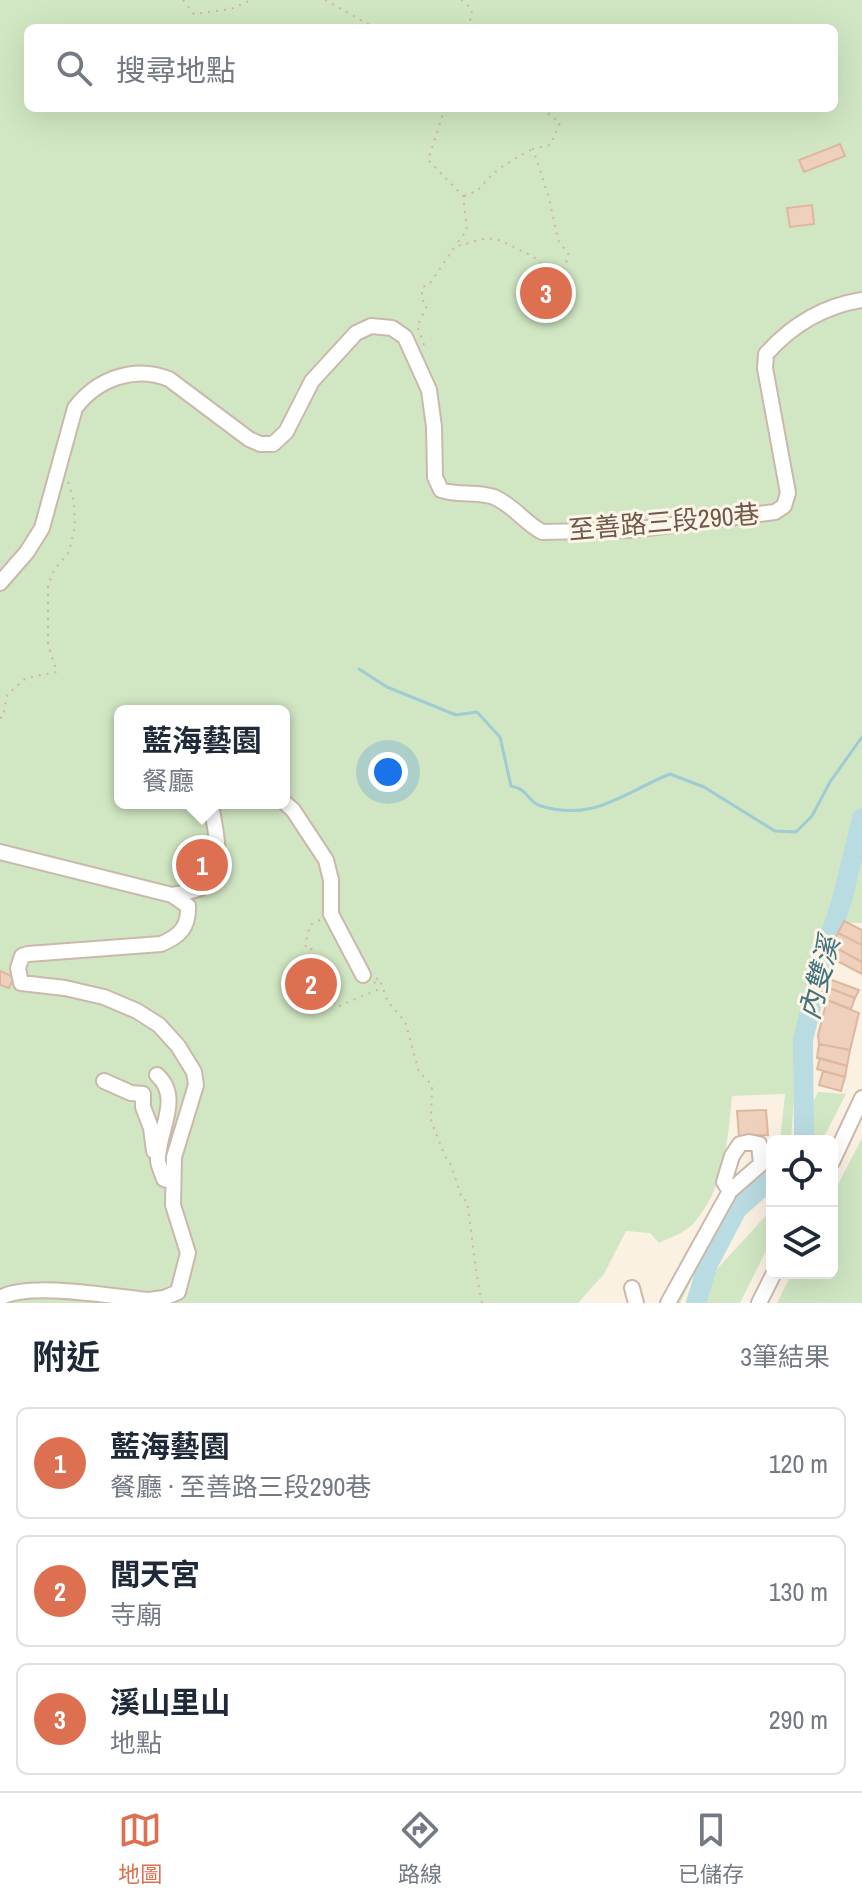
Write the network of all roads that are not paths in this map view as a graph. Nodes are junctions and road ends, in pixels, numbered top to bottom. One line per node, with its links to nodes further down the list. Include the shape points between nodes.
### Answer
1 (862, 300): 2 (street, 至善路三段290巷, via 814,314 766,354 788,493 784,506 775,512 632,530 542,532 491,496 441,490 435,477 429,390 405,337 392,328 371,326 330,359 312,381 286,432 273,444 249,439 160,375 142,372 113,378 86,393 75,408 42,528)
2 (0, 583)
3 (290, 807): 7 (street, via 326,860 331,914)
4 (212, 809): 6 (street, via 215,873 200,889)
5 (0, 852): 6 (street)
6 (172, 895): 13 (street, via 188,906 189,920 174,939 28,954 18,968 21,983 104,997 137,1011 178,1046 196,1085 174,1157)
7 (368, 977)
8 (157, 1075): 12 (street, via 166,1086 169,1106)
9 (104, 1081): 12 (street, via 143,1094)
10 (862, 1098): 11 (street)
11 (838, 1149)
12 (158, 1163): 13 (street, via 164,1179)
13 (172, 1182): 16 (street, via 173,1205 188,1253 178,1292 149,1300 21,1290)
14 (730, 1191): 17 (street)
15 (771, 1279): 18 (street)
16 (0, 1298)
17 (668, 1303)
18 (759, 1303)

